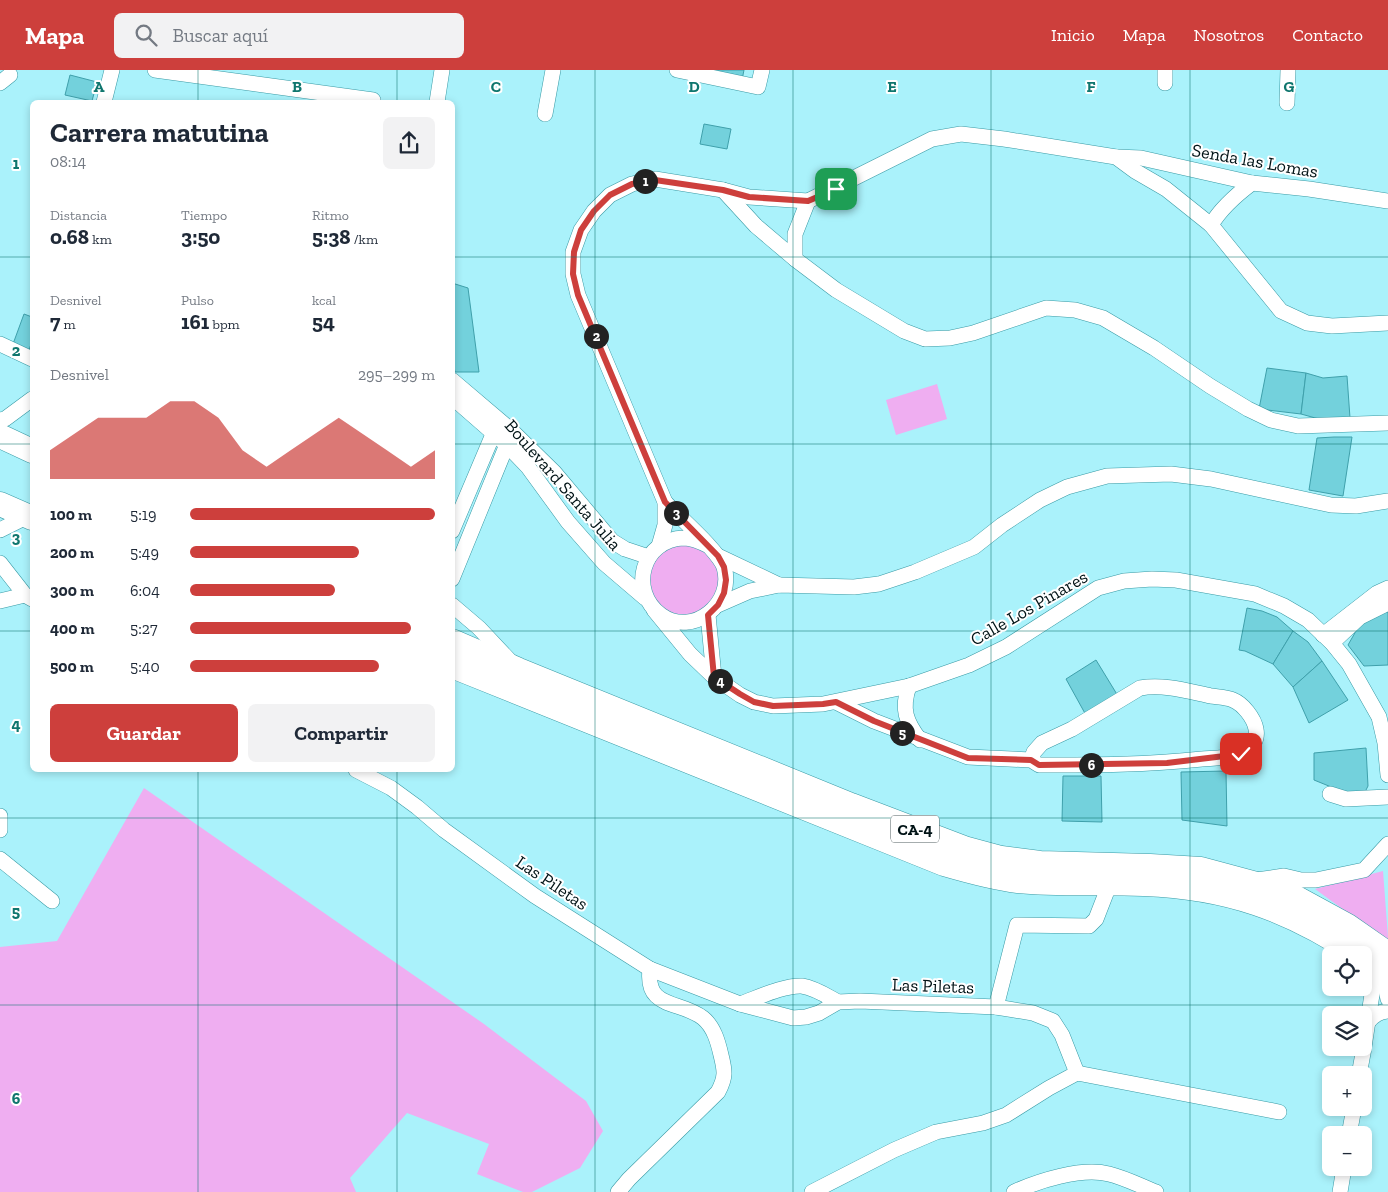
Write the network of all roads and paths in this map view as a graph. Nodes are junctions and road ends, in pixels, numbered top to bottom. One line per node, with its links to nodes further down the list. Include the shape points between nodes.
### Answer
1 (112, 70): 8 (street)
2 (155, 70): 9 (street)
3 (442, 70): 10 (street)
4 (553, 70): 12 (street)
5 (677, 70): 6 (street, via 758,87)
6 (762, 70)
7 (1288, 70): 11 (street)
8 (104, 100)
9 (373, 100)
10 (437, 100)
11 (1287, 103)
12 (545, 114)
13 (1116, 157): 14 (street, Senda las Lomas, via 1141,158); 16 (street, Senda las Lomas, via 961,134 932,139); 18 (street, via 1166,188)
14 (1252, 183): 17 (street, Senda las Lomas); 18 (street, via 1216,216)
15 (723, 190): 16 (street, via 749,197); 19 (street, via 756,226); 32 (street, via 655,180 632,184 610,195 594,211 581,230 574,252 573,274 578,295)
16 (808, 201): 19 (street, via 795,234)
17 (1388, 201)
18 (1211, 225): 20 (street, via 1281,311 1307,322 1332,326)
19 (795, 259): 27 (street, via 845,295 904,331 925,339 973,333 1046,308 1075,310 1103,318 1225,395 1271,420 1298,426)
20 (1388, 323)
21 (0, 344): 22 (street)
22 (30, 358)
23 (455, 383): 28 (street)
24 (455, 399): 28 (street, Boulevard Santa Julia)
25 (30, 403): 26 (street)
26 (0, 420)
27 (1388, 423)
28 (496, 426): 30 (street, Boulevard Santa Julia); 36 (street)
29 (0, 436): 31 (highway)
30 (509, 438): 38 (street, via 554,472 612,541 625,549); 41 (street); 47 (street, Boulevard Santa Julia, via 568,522 604,562)
31 (30, 450)
32 (665, 502): 38 (street, via 665,525); 39 (street)
33 (1388, 502): 42 (street, via 1331,505 1211,479 1179,475 1107,476 1067,487 1040,500 974,547 915,572 878,584 854,587)
34 (0, 504): 35 (highway)
35 (30, 517): 37 (street)
36 (455, 524)
37 (0, 530)
38 (654, 551): 39 (street, via 671,540 684,538 697,540); 47 (street, via 642,577)
39 (713, 551): 42 (street); 49 (street, via 724,567 726,580 724,593)
40 (0, 563): 44 (street)
41 (455, 572)
42 (779, 585): 49 (street, via 750,591)
43 (1388, 588): 50 (street, via 1377,593)
44 (29, 597): 45 (street)
45 (0, 601)
46 (1388, 603): 50 (street)
47 (650, 604): 49 (street, via 666,619 680,622 694,621); 54 (street, Calle Los Pinares, via 690,654)
48 (455, 608): 53 (street)
49 (713, 610): 54 (street)
50 (1327, 639): 55 (street, Calle Los Pinares, via 1308,620 1255,594 1176,580 1124,581 1098,588 1006,648); 60 (street, Calle Los Pinares, via 1349,664 1379,718)
51 (455, 643): 53 (highway, CA-4)
52 (455, 667): 68 (highway, CA-4, via 944,864 1018,881)
53 (519, 670): 67 (highway, CA-4, via 851,805 982,854 1040,863 1201,869)
54 (714, 677): 56 (street, Calle Los Pinares, via 754,702 773,706)
55 (909, 686): 56 (street, Calle Los Pinares); 57 (street, via 904,699 906,714 910,727)
56 (836, 702): 57 (street)
57 (920, 740): 58 (street, via 968,758)
58 (1031, 760): 58 (street, via 1039,765 1086,765 1167,763 1224,757 1241,754 1250,748 1256,742 1257,734 1248,712 1234,700 1151,686 1140,688 1042,743)
59 (360, 772): 71 (street, Las Piletas, via 391,788 534,896)
60 (1388, 775)
61 (1330, 794): 62 (street, via 1346,799)
62 (1388, 797)
63 (0, 816): 64 (street)
64 (0, 830)
65 (1388, 844): 67 (street, via 1364,870 1316,880 1284,876)
66 (0, 859): 69 (street)
67 (1249, 882): 70 (highway, CA-4, via 1279,890 1348,926)
68 (1110, 883): 70 (highway, CA-4, via 1190,888 1236,896 1291,916); 76 (street, via 1096,919 1089,926 1017,925)
69 (52, 901)
70 (1377, 964): 72 (street); 75 (street)
71 (650, 969): 74 (street, Las Piletas); 82 (street, via 650,989 656,996 703,1018 716,1034 725,1080 718,1092)
72 (1388, 999)
73 (838, 1002): 74 (street, Las Piletas, via 819,1013 793,1018); 74 (street, Las Piletas, via 817,990 801,986); 76 (street, Las Piletas)
74 (740, 1004)
75 (1370, 1006)
76 (996, 1007): 79 (street, Las Piletas, via 1053,1021)
77 (1388, 1011): 78 (street)
78 (1372, 1017)
79 (1077, 1073): 80 (street); 83 (street, via 1006,1115 936,1132)
80 (1279, 1112)
81 (1343, 1176): 86 (street)
82 (618, 1192)
83 (812, 1192)
84 (1014, 1192): 85 (street, via 1033,1183 1082,1173 1107,1173)
85 (1156, 1192)
86 (1340, 1192)

